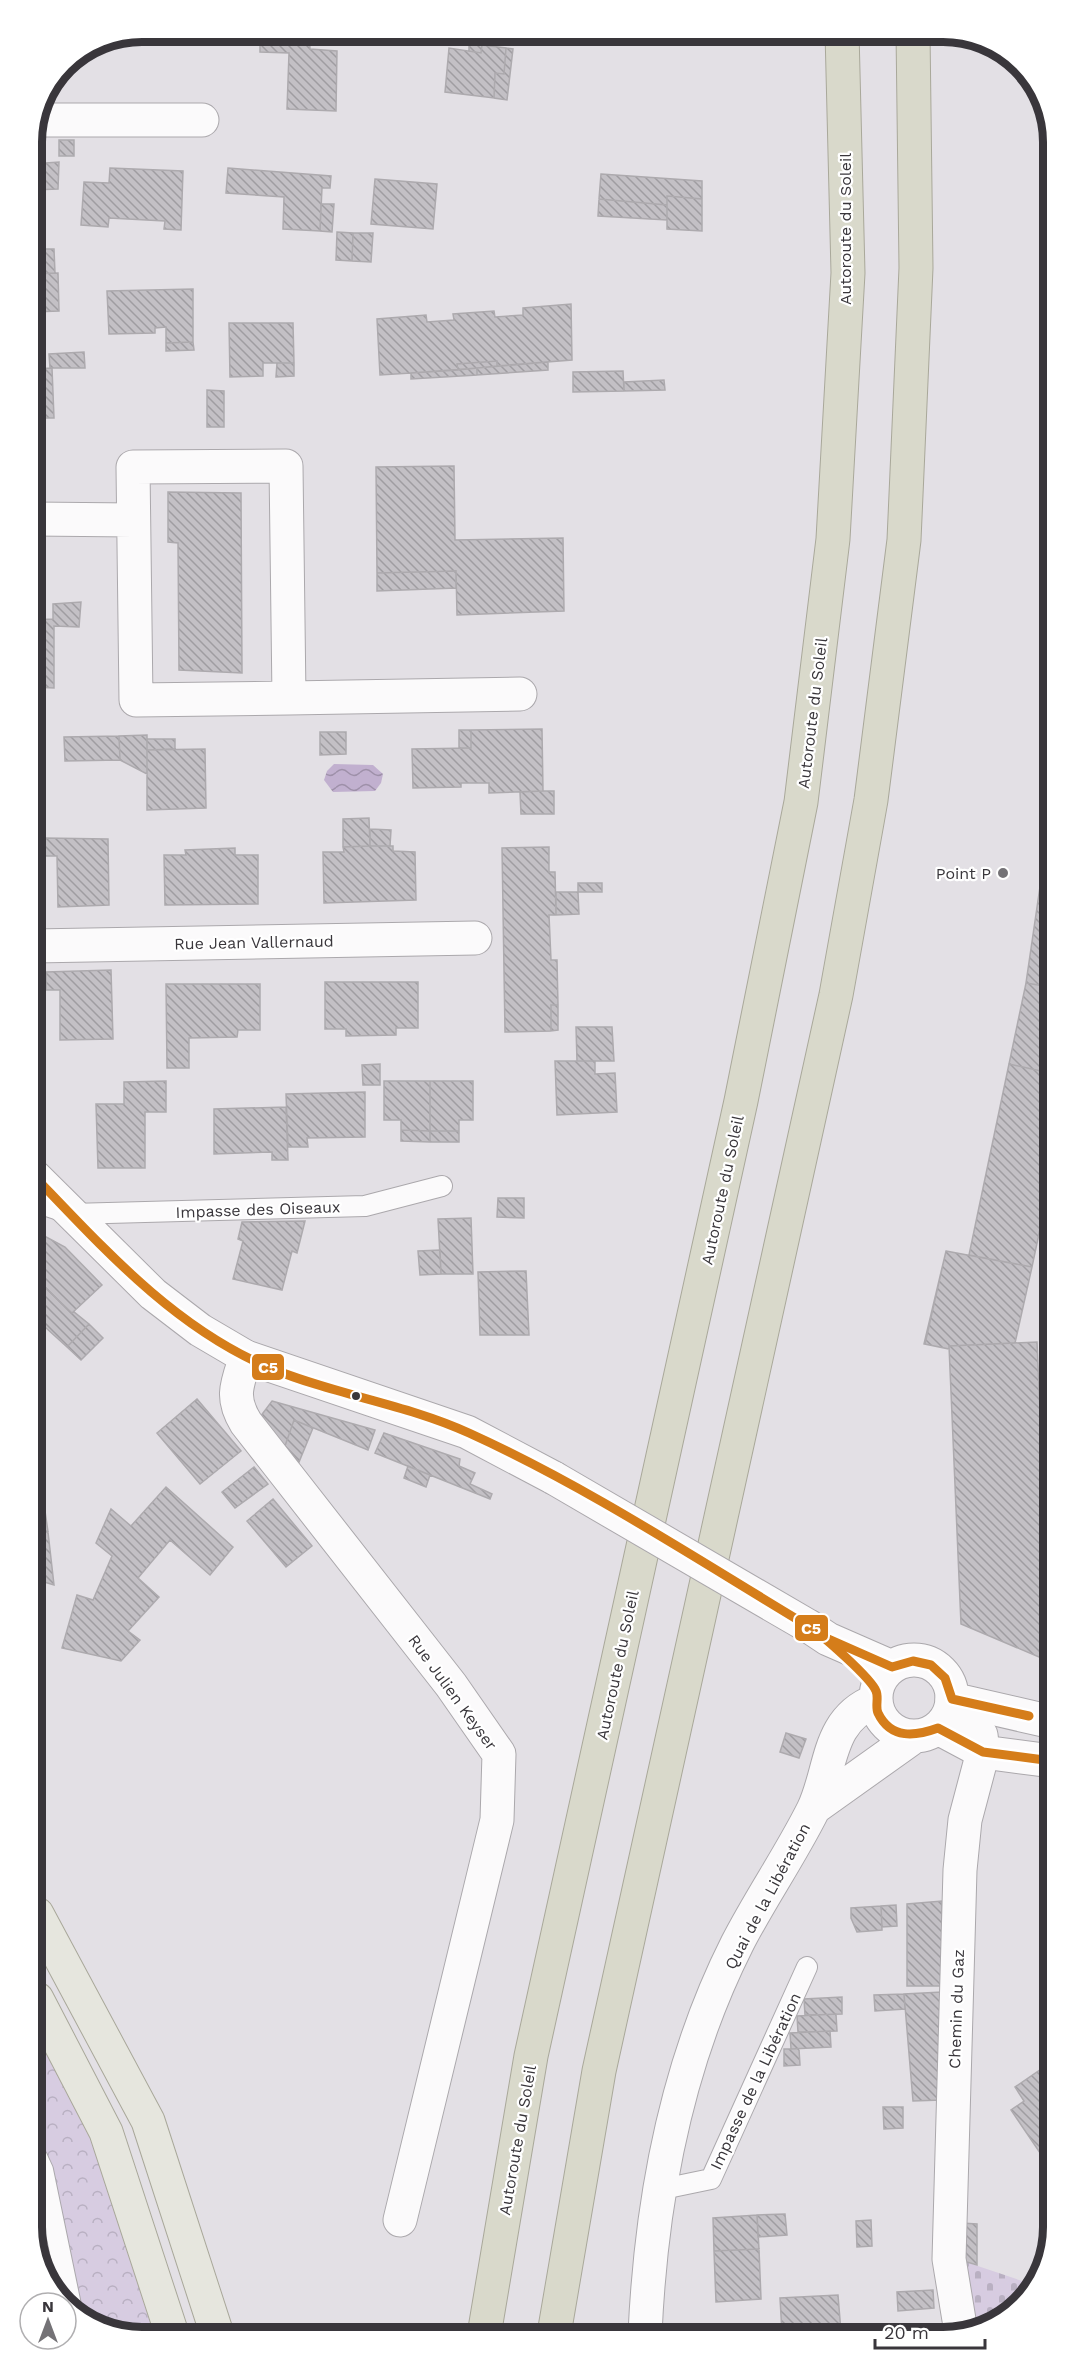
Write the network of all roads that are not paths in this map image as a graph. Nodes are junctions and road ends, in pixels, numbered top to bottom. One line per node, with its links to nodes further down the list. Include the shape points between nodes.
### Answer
1 (842, 42): 33 (highway, Autoroute du Soleil, via 847,284 833,539 801,802 739,1111 531,2056)
2 (913, 42): 34 (highway, via 916,268 904,540 871,800 834,1006 599,2071)
3 (45, 120): 4 (street)
4 (202, 120)
5 (42, 519): 6 (street)
6 (133, 520): 8 (street, via 136,700); 8 (street, via 133,467 286,466)
7 (520, 694): 8 (street)
8 (289, 698)
9 (475, 938): 10 (street, Rue Jean Vallernaud)
10 (42, 946)
11 (42, 1185): 14 (street)
12 (442, 1186): 14 (lane, Impasse des Oiseaux, via 365,1206)
13 (42, 1204): 14 (lane)
14 (70, 1214): 15 (street, via 153,1294 200,1330)
15 (246, 1357): 16 (street, bridge, via 467,1432 554,1478 819,1633); 28 (street, Rue Julien Keyser, via 235,1399 246,1423 451,1685 499,1754 497,1820)
16 (881, 1686): 17 (street, via 911,1660 932,1665 947,1679); 19 (street, via 878,1713 893,1730); 22 (street, Quai de la Libération, via 850,1716 840,1733 825,1766)
17 (952, 1699): 18 (street); 19 (street, via 948,1715); 20 (street, via 981,1735)
18 (1043, 1720)
19 (927, 1732): 20 (street); 22 (street, Quai de la Libération)
20 (983, 1752): 21 (street); 30 (street, Chemin du Gaz, via 965,1820 960,1870 949,2259)
21 (1043, 1760)
22 (814, 1808): 27 (street, Quai de la Libération, via 737,1946 706,2017 677,2103)
23 (42, 1923): 32 (main road, via 148,2121)
24 (807, 1967): 27 (lane, Impasse de la Libération, via 711,2179)
25 (42, 2009): 31 (main road, via 106,2132)
26 (42, 2168): 29 (lane)
27 (658, 2190): 35 (street, Quai de la Libération)
28 (400, 2220)
29 (68, 2291)
30 (960, 2325)
31 (170, 2327)
32 (216, 2327)
33 (485, 2327)
34 (555, 2327)
35 (646, 2327)

